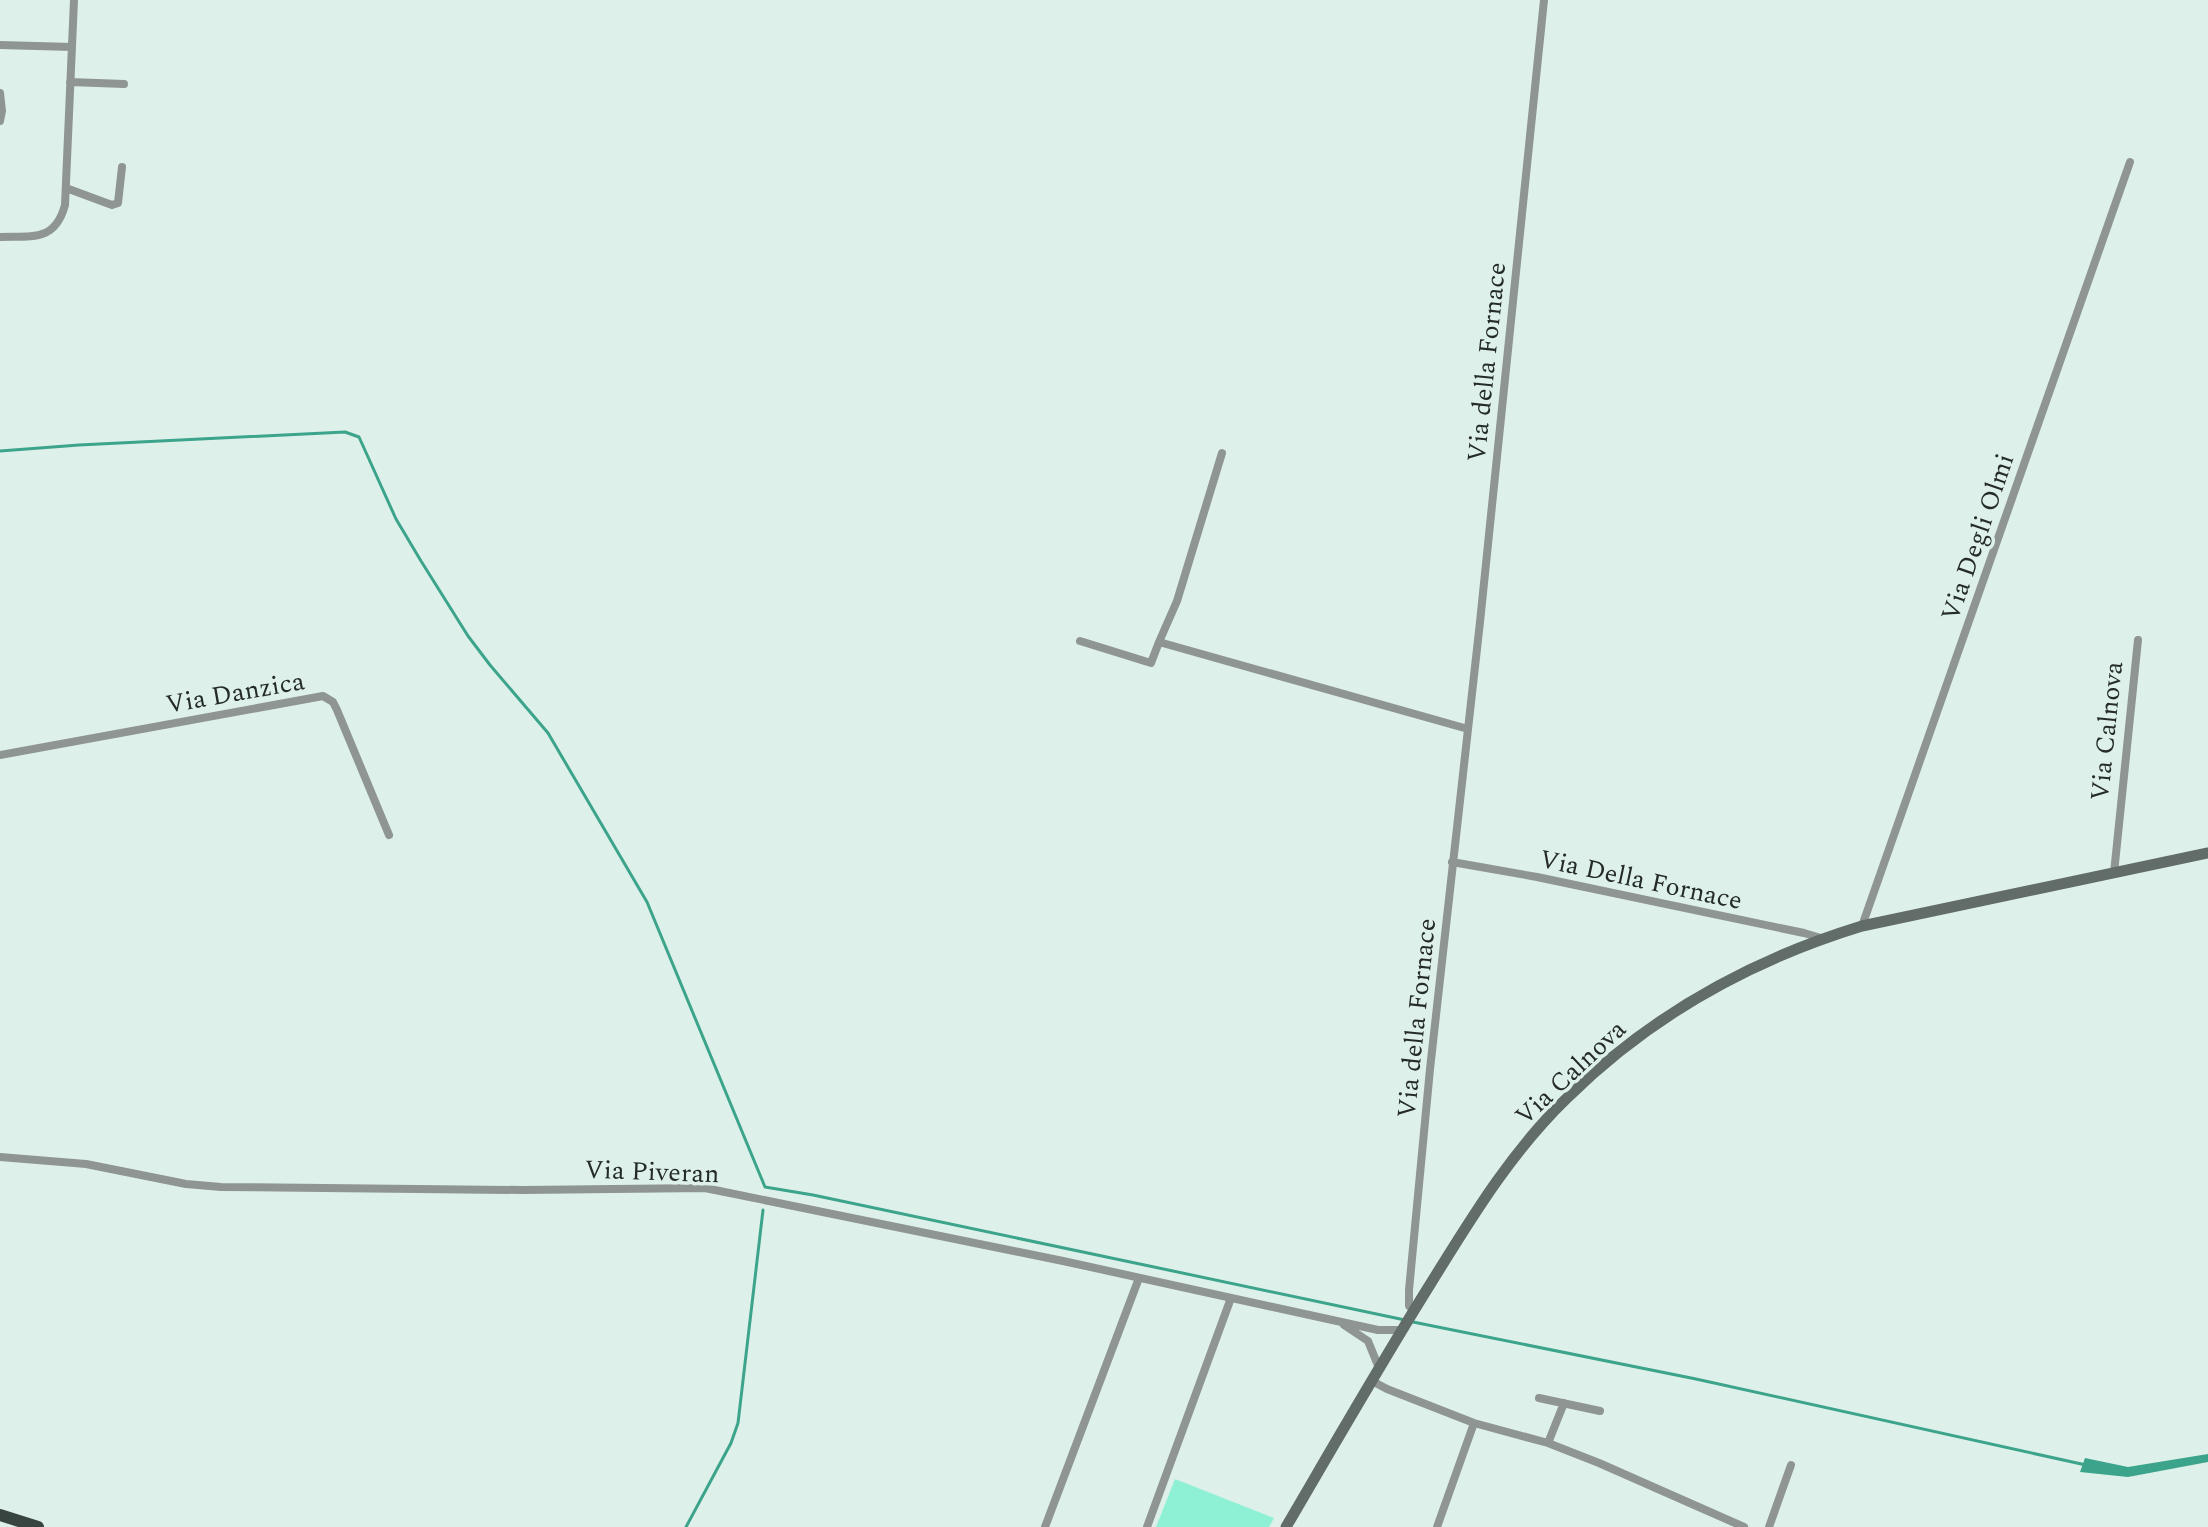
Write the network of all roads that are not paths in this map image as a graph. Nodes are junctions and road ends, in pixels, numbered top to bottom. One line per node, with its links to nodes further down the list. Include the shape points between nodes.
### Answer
1 (74, 0): 4 (street)
2 (1544, 0): 17 (street, Via della Fornace)
3 (0, 45): 4 (street)
4 (72, 47): 5 (street)
5 (70, 82): 6 (street); 11 (street)
6 (124, 84)
7 (0, 93): 8 (street)
8 (0, 121)
9 (2130, 162): 23 (street, Via Degli Olmi)
10 (122, 167): 11 (street, via 118,203)
11 (66, 188): 12 (street, via 58,224 39,236)
12 (0, 237)
13 (1222, 453): 16 (street, via 1177,601)
14 (2138, 640): 22 (street, Via Calnova)
15 (1080, 641): 16 (street, via 1151,663)
16 (1159, 642): 17 (street)
17 (1468, 729): 21 (street, Via della Fornace)
18 (0, 755): 19 (street, Via Danzica, via 323,696 337,710)
19 (389, 835)
20 (2208, 853): 22 (main road, Via Calnova)
21 (1452, 862): 24 (street, Via Della Fornace); 28 (street, Via della Fornace, via 1409,1290)
22 (2114, 873): 23 (main road, Via Calnova)
23 (1862, 926): 24 (main road, Via Calnova)
24 (1821, 938): 28 (main road, Via Calnova, via 1720,985 1606,1062 1500,1174)
25 (0, 1157): 26 (street, Via Piveran, via 86,1164 221,1187 705,1188)
26 (1139, 1278): 27 (street, Via Piveran); 44 (street)
27 (1231, 1298): 29 (street, Via Piveran); 45 (street)
28 (1413, 1312): 30 (main road, Via Calnova)
29 (1340, 1322): 31 (street, Via Piveran); 32 (street, Via Piveran)
30 (1403, 1328): 31 (street, Via Piveran); 33 (main road, Via Calnova)
31 (1378, 1330): 33 (street)
32 (1368, 1341): 33 (street, Via Piveran); 34 (street)
33 (1392, 1347): 34 (main road, Via Calnova)
34 (1379, 1368): 35 (main road, Via Calnova)
35 (1372, 1381): 39 (street); 46 (main road, Via Calnova)
36 (1539, 1398): 37 (street)
37 (1564, 1403): 38 (street); 40 (street)
38 (1600, 1411)
39 (1474, 1423): 40 (street); 47 (street)
40 (1548, 1443): 48 (street)
41 (1791, 1465): 49 (street)
42 (0, 1515): 43 (highway)
43 (38, 1527)
44 (1045, 1527)
45 (1147, 1527)
46 (1286, 1527)
47 (1437, 1527)
48 (1744, 1527)
49 (1769, 1527)

